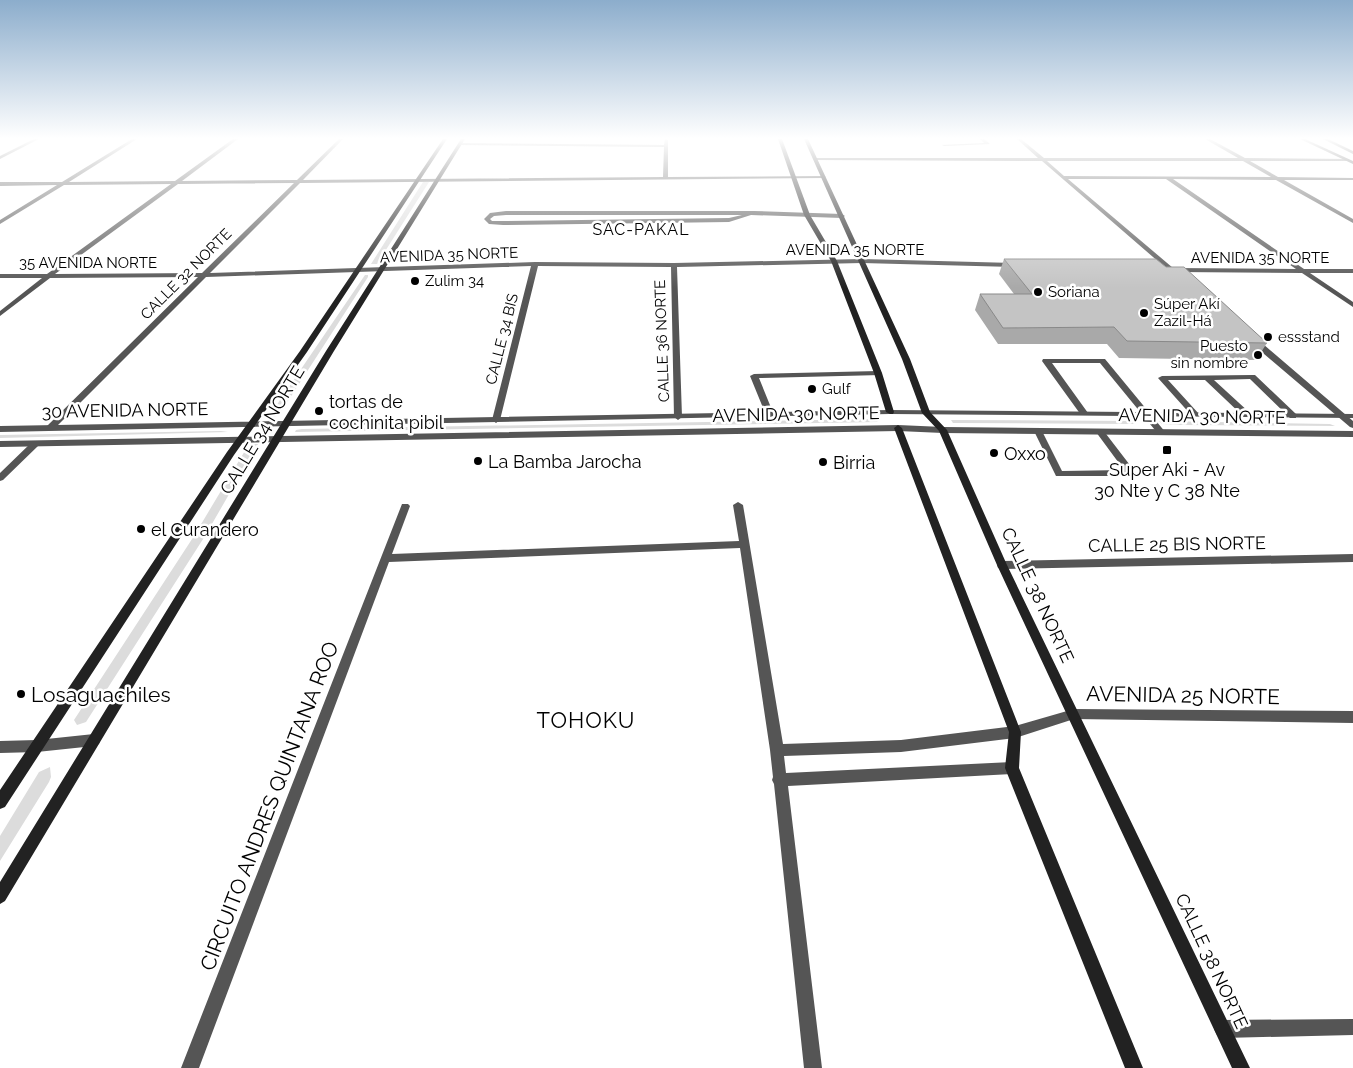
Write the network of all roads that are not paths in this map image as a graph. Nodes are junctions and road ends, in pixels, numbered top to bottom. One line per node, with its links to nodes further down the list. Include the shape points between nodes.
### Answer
1 (54, 189): 15 (street)
2 (168, 189): 29 (street)
3 (292, 189): 27 (street, CALLE 32 NORTE)
4 (412, 189): 22 (main road, CALLE 34 NORTE)
5 (433, 189): 23 (main road, CALLE 34 NORTE)
6 (797, 189): 12 (main road)
7 (829, 189): 13 (main road, CALLE 38 NORTE)
8 (1076, 189): 24 (street)
9 (1183, 189): 25 (street)
10 (1297, 189): 14 (street)
11 (750, 213): 11 (street, via 495,213 487,219 503,223 729,220); 12 (street)
12 (807, 215): 13 (street); 16 (main road)
13 (842, 216): 17 (main road, CALLE 38 NORTE)
14 (1353, 221)
15 (0, 222)
16 (834, 261): 17 (street, AVENIDA 35 NORTE); 19 (street, AVENIDA 35 NORTE); 34 (main road)
17 (862, 261): 20 (street, AVENIDA 35 NORTE); 37 (main road, CALLE 38 NORTE, via 906,359)
18 (535, 264): 19 (street, AVENIDA 35 NORTE); 23 (street, AVENIDA 35 NORTE); 47 (street, CALLE 34 BIS)
19 (674, 264): 46 (street, CALLE 36 NORTE)
20 (1021, 266)
21 (1160, 269): 24 (street, AVENIDA 35 NORTE)
22 (356, 270): 23 (street, AVENIDA 35 NORTE); 27 (street, 35 AVENIDA NORTE); 49 (main road, CALLE 34 NORTE)
23 (381, 270): 48 (main road, CALLE 34 NORTE)
24 (1170, 270): 25 (street, AVENIDA 35 NORTE); 30 (street)
25 (1304, 271): 26 (street, AVENIDA 35 NORTE); 31 (street)
26 (1353, 271)
27 (205, 275): 29 (street, 35 AVENIDA NORTE); 51 (street, CALLE 32 NORTE)
28 (0, 276): 29 (street, 35 AVENIDA NORTE)
29 (48, 277): 32 (street)
30 (1185, 282)
31 (1353, 304)
32 (0, 314)
33 (1245, 333): 44 (street)
34 (878, 374): 36 (main road); 41 (street, via 754,376)
35 (1208, 378): 40 (street, via 1162,378); 42 (street); 43 (street, via 1252,377)
36 (890, 412): 37 (street, AVENIDA 30 NORTE); 41 (street, AVENIDA 30 NORTE); 52 (street)
37 (926, 413): 38 (street, AVENIDA 30 NORTE); 54 (main road, CALLE 38 NORTE)
38 (1084, 413): 39 (street, AVENIDA 30 NORTE); 39 (street, via 1046,361 1102,361)
39 (1144, 413): 40 (street, AVENIDA 30 NORTE); 57 (street)
40 (1195, 414): 42 (street, AVENIDA 30 NORTE)
41 (770, 415): 46 (street, AVENIDA 30 NORTE)
42 (1247, 415): 43 (street, AVENIDA 30 NORTE)
43 (1293, 416): 44 (street, AVENIDA 30 NORTE)
44 (1343, 416): 45 (street, AVENIDA 30 NORTE); 50 (street)
45 (1353, 416)
46 (678, 417): 47 (street, AVENIDA 30 NORTE)
47 (496, 420): 48 (street, AVENIDA 30 NORTE)
48 (287, 423): 49 (street, AVENIDA 30 NORTE); 60 (main road, CALLE 34 NORTE)
49 (252, 424): 51 (street, 30 AVENIDA NORTE); 59 (main road, CALLE 34 NORTE)
50 (1353, 425)
51 (50, 428): 53 (street, 30 AVENIDA NORTE)
52 (898, 428): 54 (street, AVENIDA 30 NORTE); 60 (street, AVENIDA 30 NORTE); 72 (main road)
53 (0, 429)
54 (943, 430): 55 (street, AVENIDA 30 NORTE); 69 (main road, CALLE 38 NORTE)
55 (1038, 431): 56 (street, AVENIDA 30 NORTE); 56 (street, via 1059,474 1131,473)
56 (1100, 432): 57 (street, AVENIDA 30 NORTE)
57 (1162, 433): 58 (street, AVENIDA 30 NORTE)
58 (1353, 434)
59 (240, 439): 60 (street, AVENIDA 30 NORTE); 62 (street, 30 AVENIDA NORTE); 74 (main road, CALLE 34 NORTE)
60 (277, 439): 73 (main road, CALLE 34 NORTE)
61 (0, 444): 62 (street)
62 (35, 444): 63 (street)
63 (0, 478)
64 (738, 505): 66 (street)
65 (405, 506): 67 (street, CIRCUITO ANDRES QUINTANA ROO)
66 (744, 544): 67 (street); 76 (street)
67 (386, 558): 83 (street, CIRCUITO ANDRES QUINTANA ROO)
68 (1353, 558): 69 (street, CALLE 25 BIS NORTE)
69 (1002, 565): 70 (main road, CALLE 38 NORTE)
70 (1074, 714): 71 (street, AVENIDA 25 NORTE); 72 (street, AVENIDA 25 NORTE); 82 (main road, CALLE 38 NORTE)
71 (1353, 717)
72 (1015, 732): 76 (street, via 901,746); 77 (main road)
73 (94, 740): 74 (street); 80 (main road, CALLE 34 NORTE)
74 (36, 746): 75 (street); 79 (main road, CALLE 34 NORTE)
75 (0, 747)
76 (777, 750): 78 (street)
77 (1012, 768): 78 (street); 85 (main road)
78 (779, 780): 84 (street)
79 (0, 802)
80 (0, 896)
81 (1353, 1027): 82 (street)
82 (1223, 1029): 86 (main road, CALLE 38 NORTE)
83 (190, 1068)
84 (813, 1068)
85 (1134, 1068)
86 (1241, 1068)

